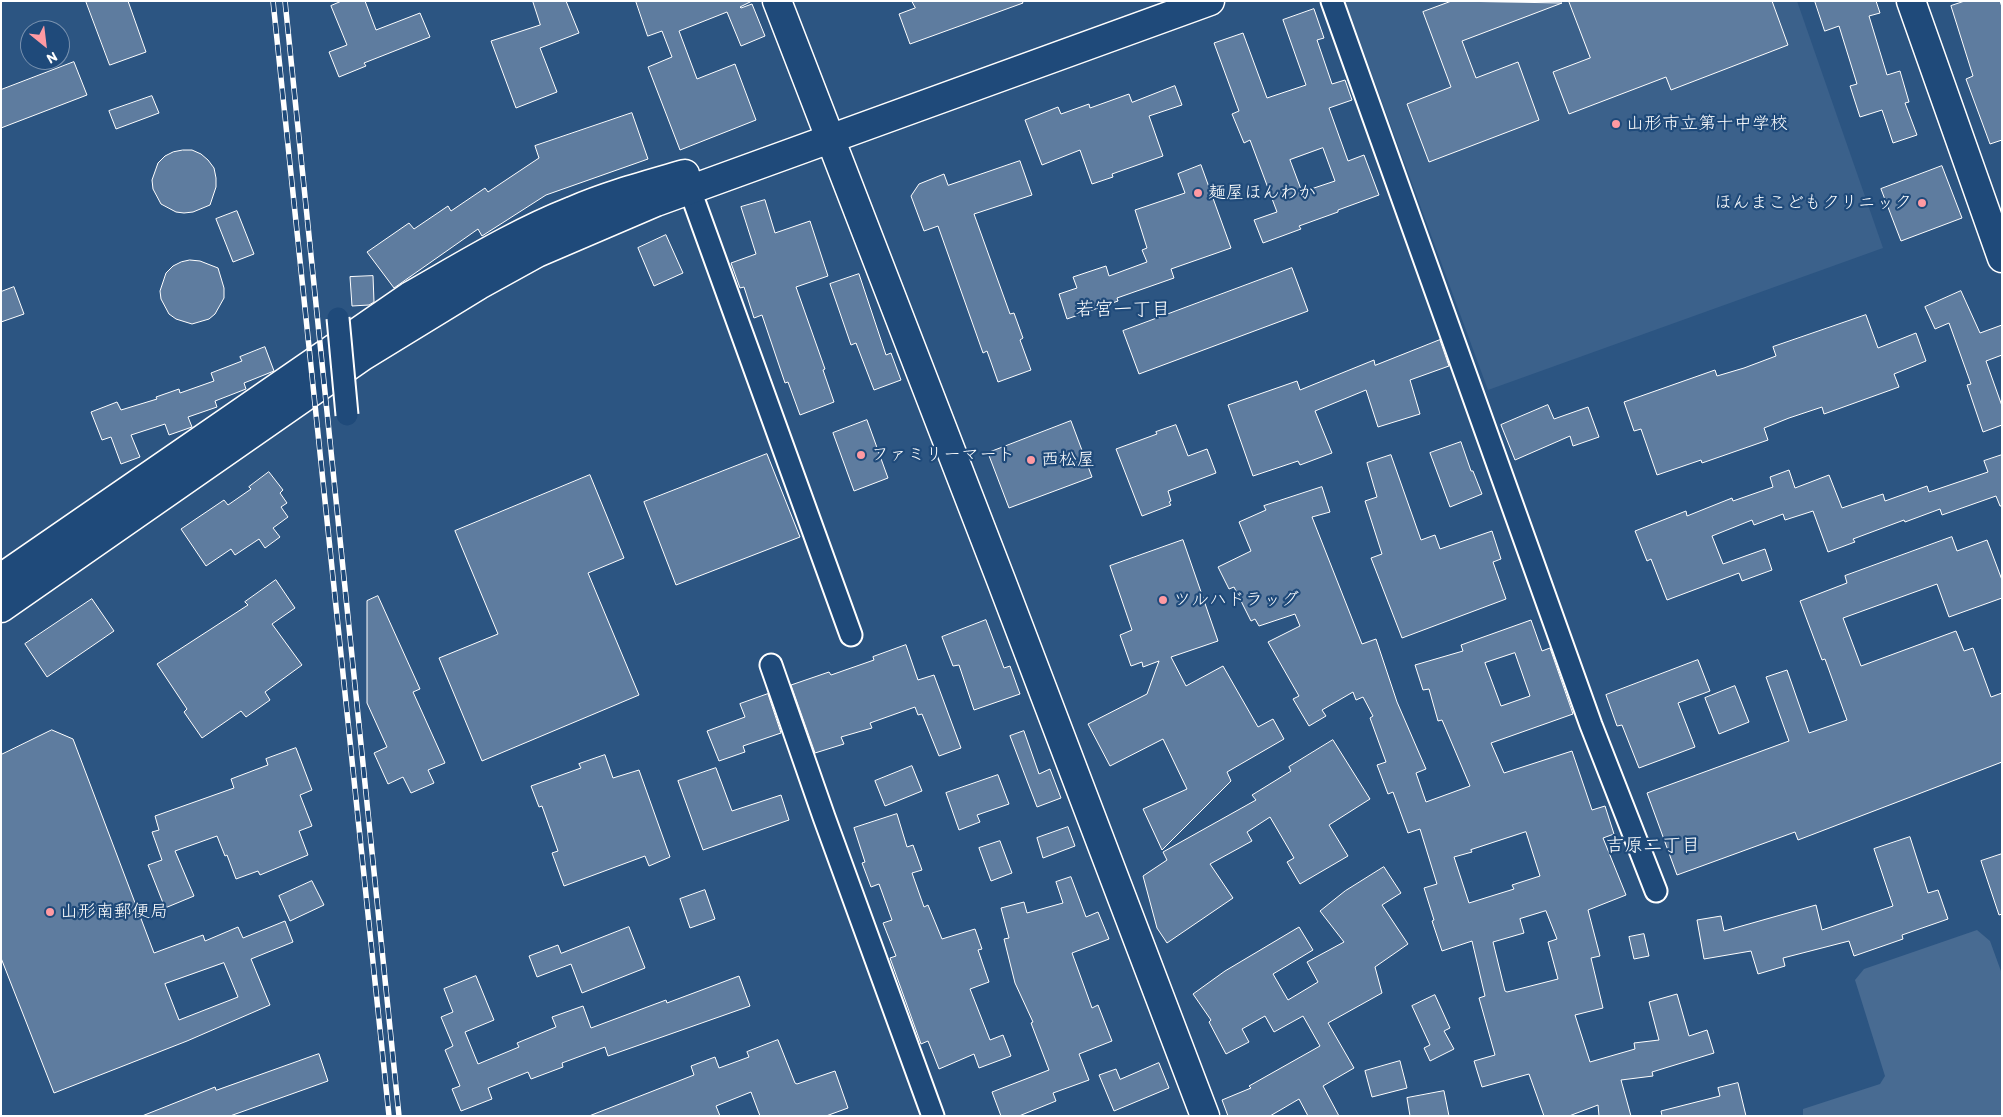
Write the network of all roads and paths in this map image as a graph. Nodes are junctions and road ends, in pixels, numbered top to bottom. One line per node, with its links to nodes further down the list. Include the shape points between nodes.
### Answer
1 (777, 1): 6 (street)
2 (1169, 1): 6 (street)
3 (1210, 1): 6 (street)
4 (1332, 1): 15 (street, via 1592,725)
5 (1911, 1): 8 (street)
6 (828, 134): 7 (street); 11 (street, via 618,193 570,211 479,257 410,296); 17 (street)
7 (690, 190): 12 (street, via 537,253 462,295 297,400); 13 (street)
8 (2002, 258)
9 (338, 318): 10 (street, bridge)
10 (347, 415)
11 (1, 578)
12 (1, 608)
13 (852, 634)
14 (771, 665): 16 (street)
15 (1656, 891)
16 (933, 1116)
17 (1205, 1116)

